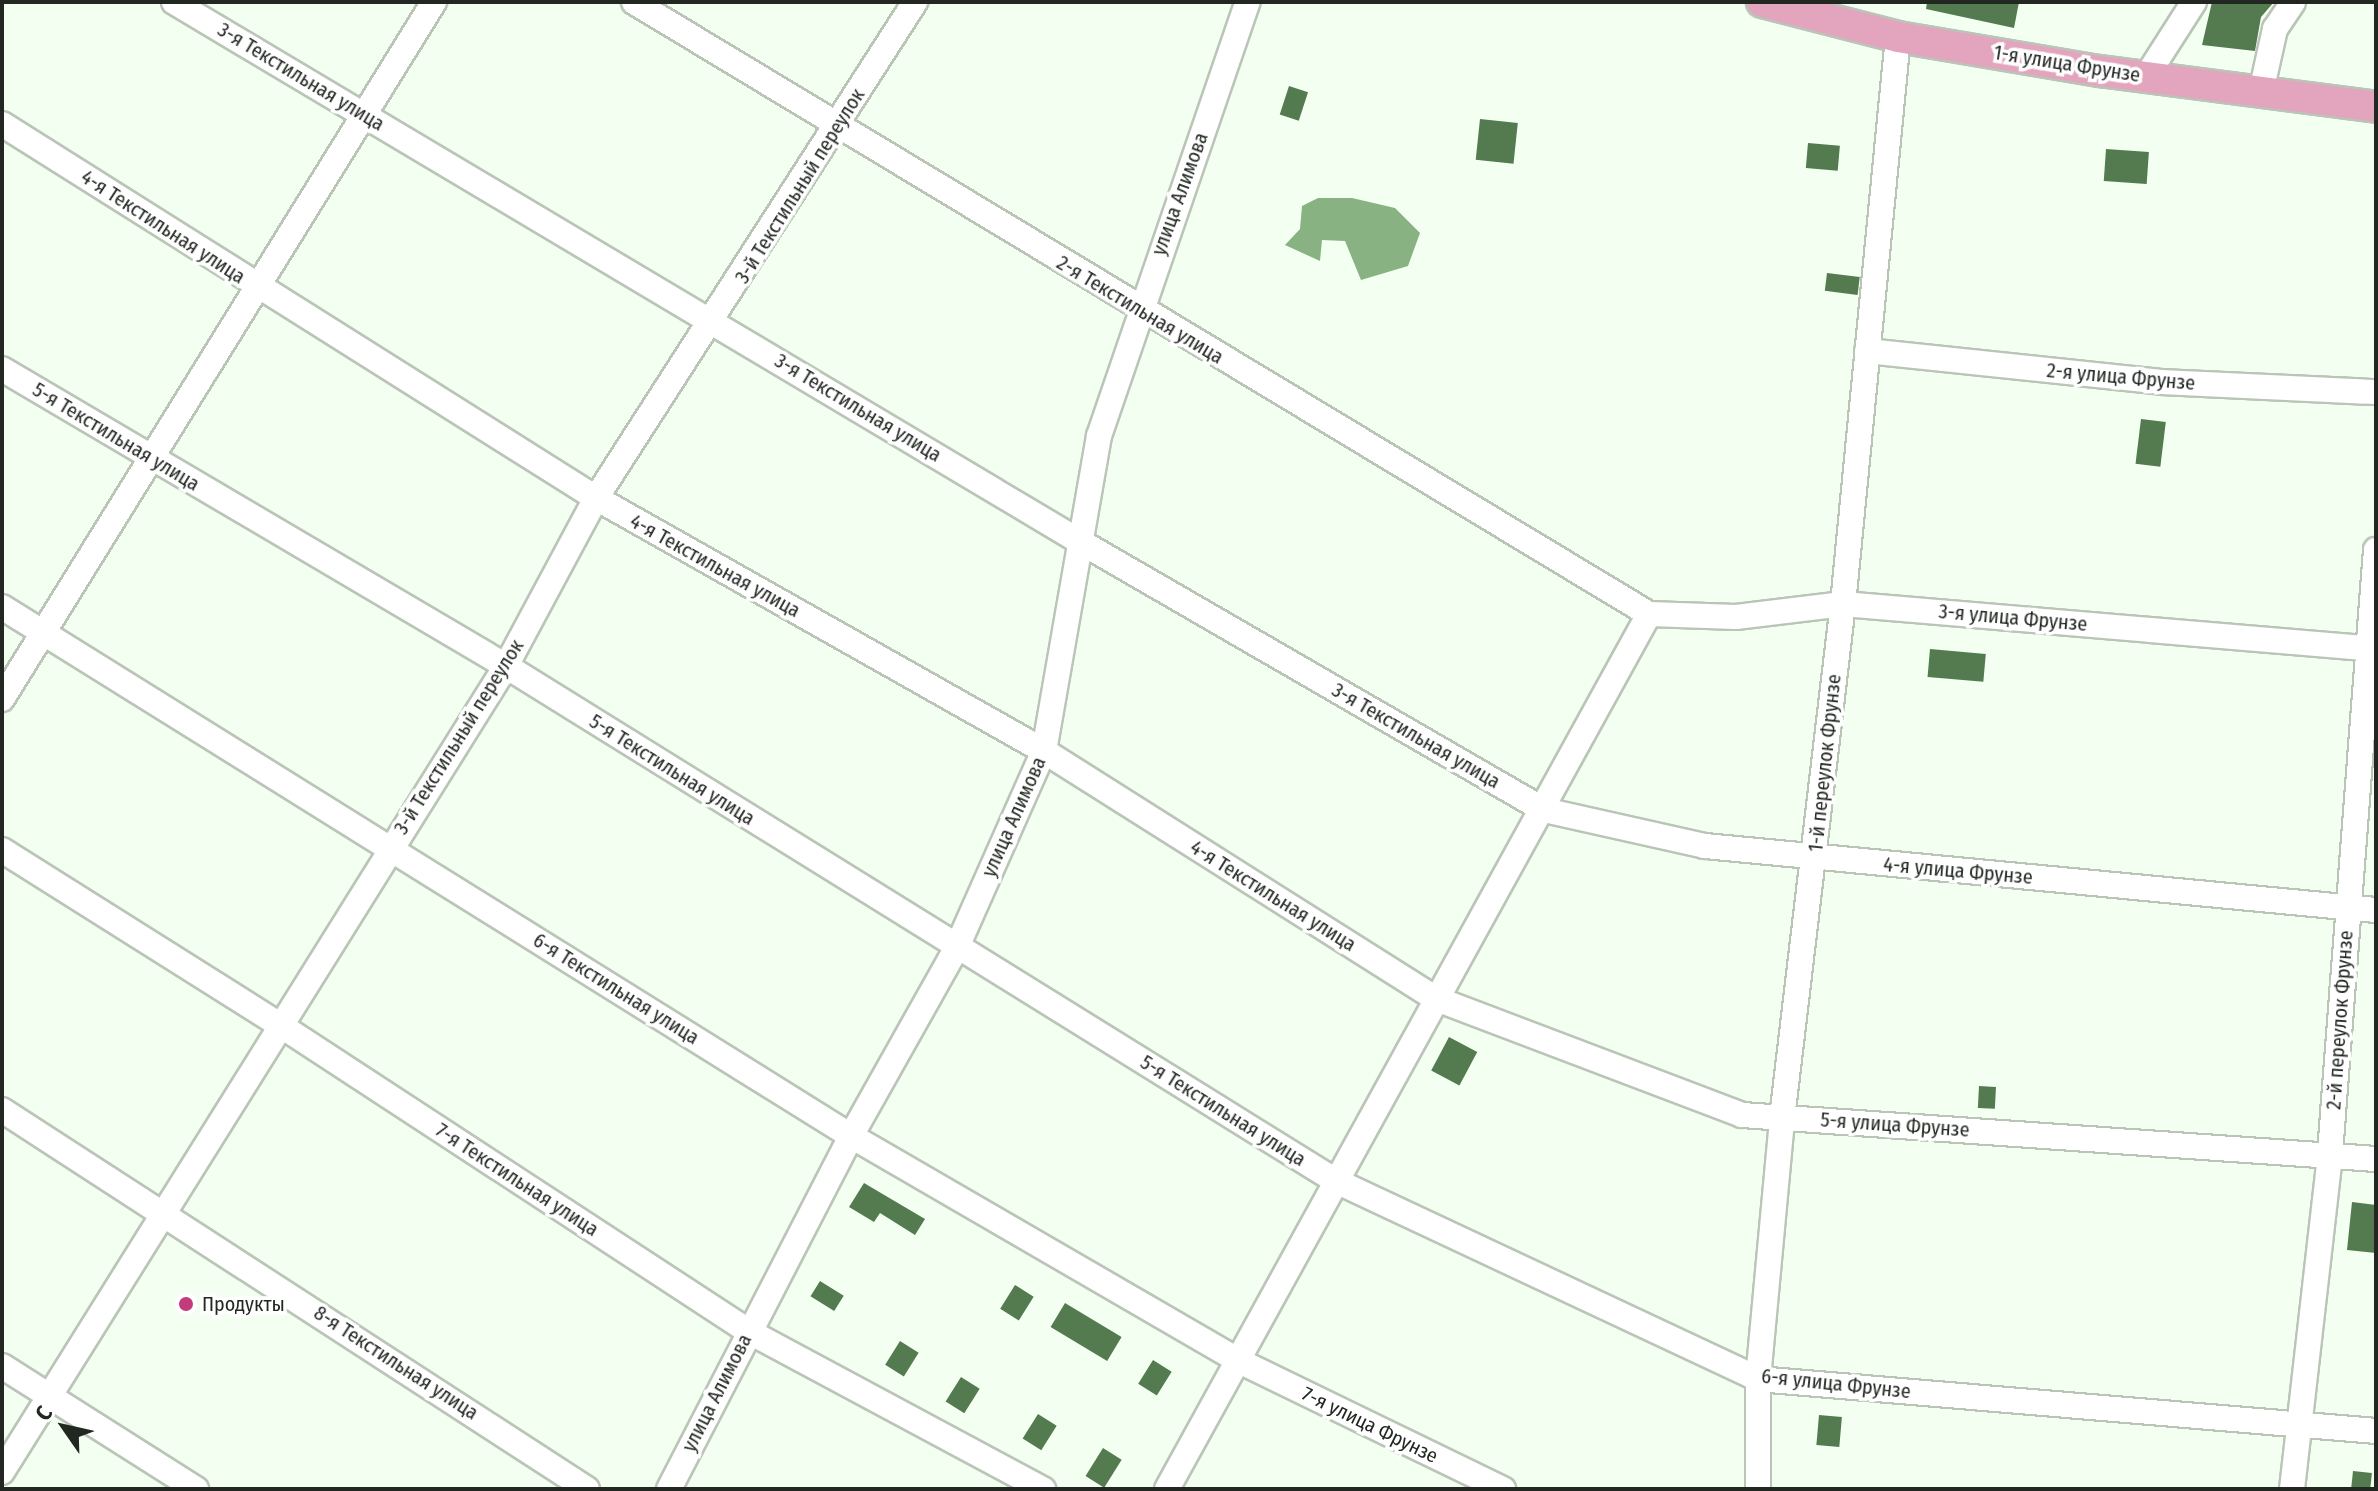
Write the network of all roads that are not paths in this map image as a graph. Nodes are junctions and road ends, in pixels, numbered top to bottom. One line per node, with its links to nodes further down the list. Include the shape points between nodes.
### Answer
1 (174, 2): 13 (street, 3-я Текстильная улица)
2 (434, 2): 13 (street)
3 (634, 2): 15 (street, 2-я Текстильная улица)
4 (915, 2): 15 (street, 3-й Текстильный переулок)
5 (1248, 2): 17 (street, улица Алимова)
6 (1762, 2): 9 (main road, 1-я улица Фрунзе)
7 (2194, 2): 10 (street)
8 (2293, 2): 11 (street, via 2275,29)
9 (1898, 37): 10 (main road, 1-я улица Фрунзе); 19 (street, 1-й переулок Фрунзе)
10 (2146, 77): 11 (main road, 1-я улица Фрунзе)
11 (2261, 92): 12 (main road, 1-я улица Фрунзе)
12 (2376, 107)
13 (366, 116): 16 (street); 18 (street, 3-я Текстильная улица)
14 (2, 124): 16 (street, 4-я Текстильная улица)
15 (839, 125): 17 (street, 2-я Текстильная улица); 18 (street, 3-й Текстильный переулок)
16 (257, 288): 22 (street); 23 (street, 4-я Текстильная улица)
17 (1138, 310): 24 (street, улица Алимова, via 1099,436); 28 (street, 2-я Текстильная улица)
18 (714, 322): 23 (street, 3-й Текстильный переулок); 24 (street, 3-я Текстильная улица)
19 (1867, 351): 21 (street, 2-я улица Фрунзе, via 2161,382); 26 (street, 1-й переулок Фрунзе)
20 (2, 369): 22 (street, 5-я Текстильная улица)
21 (2376, 392)
22 (152, 458): 29 (street); 31 (street, 5-я Текстильная улица)
23 (596, 498): 31 (street, 3-й Текстильный переулок); 33 (street, 4-я Текстильная улица)
24 (1079, 541): 33 (street, улица Алимова); 34 (street, 3-я Текстильная улица)
25 (2376, 550): 30 (street, 2-й переулок Фрунзе)
26 (1843, 604): 28 (street, 3-я улица Фрунзе, via 1736,617); 30 (street, 3-я улица Фрунзе); 37 (street, 1-й переулок Фрунзе)
27 (2, 607): 29 (street, 6-я Текстильная улица)
28 (1649, 614): 34 (street)
29 (42, 633): 32 (street); 35 (street, 6-я Текстильная улица)
30 (2371, 649): 38 (street, 2-й переулок Фрунзе)
31 (506, 666): 35 (street, 3-й Текстильный переулок); 40 (street, 5-я Текстильная улица)
32 (2, 699)
33 (1044, 751): 40 (street, улица Алимова); 41 (street, 4-я Текстильная улица)
34 (1544, 810): 37 (street, 4-я улица Фрунзе, via 1705,846); 41 (street)
35 (390, 849): 42 (street, 3-й Текстильный переулок); 45 (street, 6-я Текстильная улица)
36 (2, 850): 42 (street, 7-я Текстильная улица)
37 (1814, 857): 38 (street, 4-я улица Фрунзе); 44 (street, 1-й переулок Фрунзе)
38 (2348, 908): 39 (street, 4-я улица Фрунзе); 46 (street, 2-й переулок Фрунзе)
39 (2376, 910)
40 (957, 947): 45 (street, улица Алимова); 48 (street, 5-я Текстильная улица)
41 (1434, 998): 44 (street, 5-я улица Фрунзе, via 1742,1115); 48 (street)
42 (280, 1025): 49 (street, 3-й Текстильный переулок); 50 (street, 7-я Текстильная улица)
43 (2, 1110): 49 (street, 8-я Текстильная улица)
44 (1782, 1118): 46 (street, 5-я улица Фрунзе); 53 (street, 1-й переулок Фрунзе)
45 (851, 1136): 50 (street, улица Алимова); 51 (street, 6-я Текстильная улица)
46 (2330, 1153): 47 (street, 5-я улица Фрунзе); 55 (street, 2-й переулок Фрунзе)
47 (2376, 1159)
48 (1336, 1181): 51 (street); 53 (street, 6-я улица Фрунзе)
49 (163, 1210): 54 (street, 3-й Текстильный переулок); 59 (street, 8-я Текстильная улица)
50 (748, 1331): 60 (street, улица Алимова); 61 (street, 7-я Текстильная улица)
51 (1237, 1360): 62 (street); 63 (street, 7-я улица Фрунзе)
52 (2, 1366): 54 (street)
53 (1758, 1379): 55 (street, 6-я улица Фрунзе); 64 (street, 1-й переулок Фрунзе)
54 (52, 1397): 57 (street, 3-й Текстильный переулок); 58 (street)
55 (2299, 1424): 56 (street, 6-я улица Фрунзе); 65 (street, 2-й переулок Фрунзе)
56 (2376, 1431)
57 (2, 1472)
58 (196, 1489)
59 (587, 1489)
60 (669, 1489)
61 (1043, 1489)
62 (1167, 1489)
63 (1503, 1489)
64 (1758, 1489)
65 (2292, 1489)

